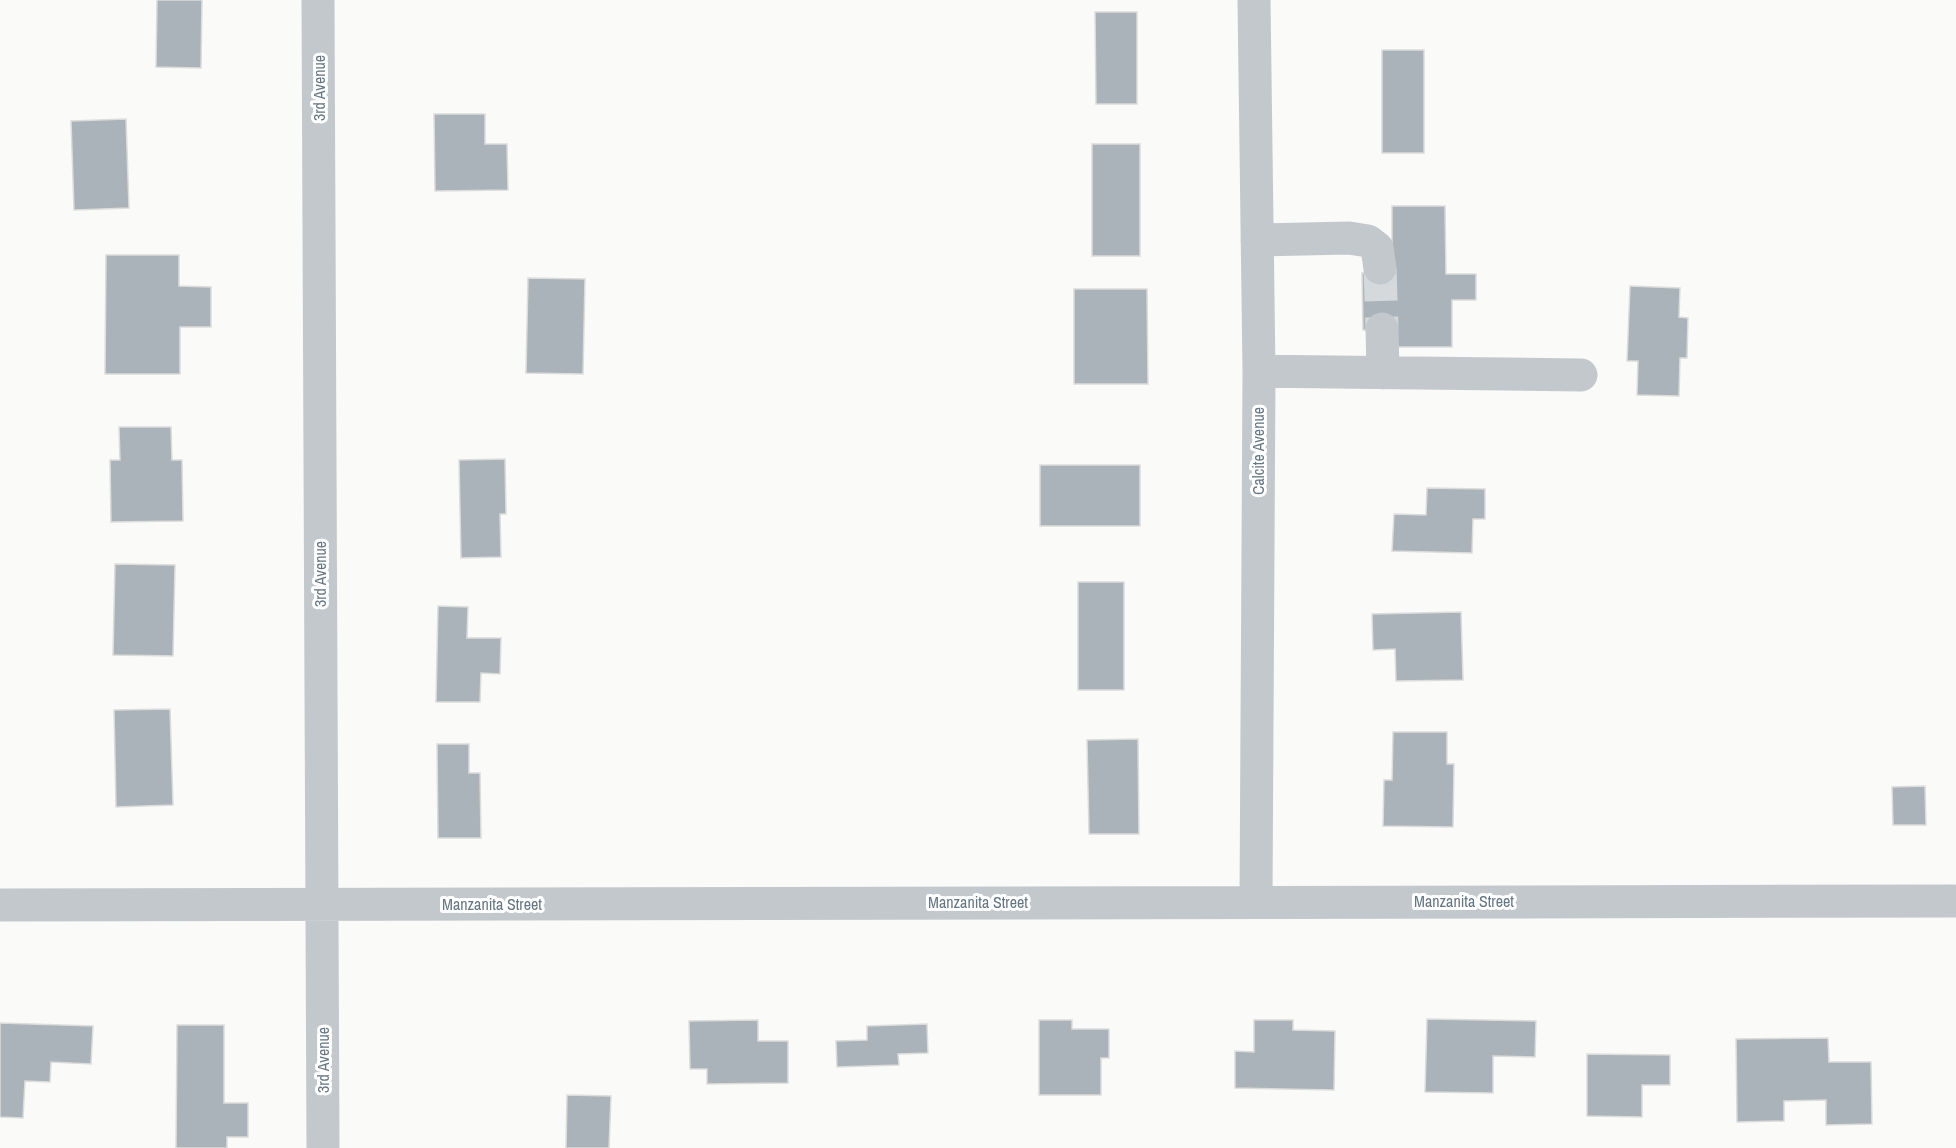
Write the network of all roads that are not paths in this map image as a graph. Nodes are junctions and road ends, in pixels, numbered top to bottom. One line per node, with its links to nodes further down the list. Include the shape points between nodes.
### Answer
1 (318, 0): 11 (street, 3rd Avenue)
2 (1254, 0): 3 (street, Calcite Avenue)
3 (1257, 240): 4 (street, via 1368,241 1377,248); 6 (street, Calcite Avenue)
4 (1380, 268)
5 (1382, 328): 7 (street)
6 (1259, 371): 7 (street); 9 (street, Calcite Avenue)
7 (1383, 373): 8 (street)
8 (1581, 375)
9 (1256, 901): 10 (street, Manzanita Street); 11 (street, Manzanita Street)
10 (1956, 901)
11 (321, 904): 12 (street, Manzanita Street); 13 (street, 3rd Avenue)
12 (0, 905)
13 (323, 1148)

